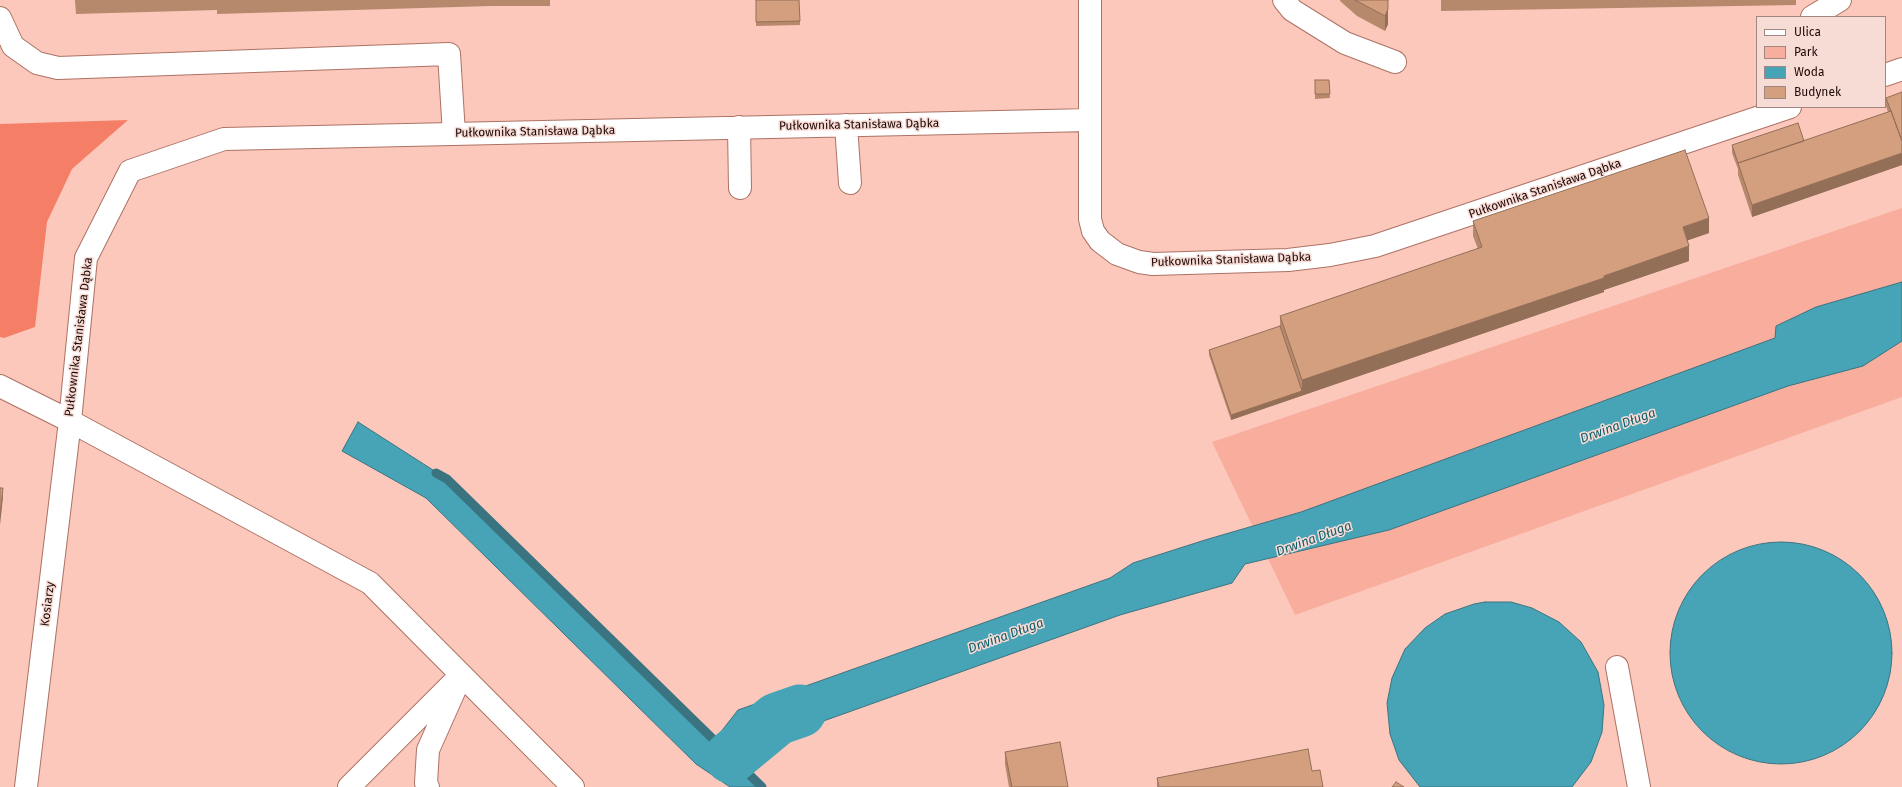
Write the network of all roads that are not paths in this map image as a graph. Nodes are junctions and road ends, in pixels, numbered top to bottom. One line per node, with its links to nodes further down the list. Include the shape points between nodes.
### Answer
1 (1090, 0): 10 (street)
2 (1284, 0): 6 (street, via 1292,10 1345,43)
3 (1840, 0): 4 (street)
4 (1814, 16)
5 (0, 18): 13 (street, via 14,46 37,62 58,68 449,54)
6 (1395, 62)
7 (1902, 69): 8 (street)
8 (1886, 75)
9 (1787, 108): 10 (street, Pułkownika Stanisława Dąbka, via 1374,246 1288,260 1153,264 1117,254 1100,241 1093,231 1089,205)
10 (1090, 120): 11 (street, Pułkownika Stanisława Dąbka)
11 (846, 125): 12 (street, Pułkownika Stanisława Dąbka); 14 (street)
12 (739, 127): 13 (street, Pułkownika Stanisława Dąbka); 15 (street)
13 (454, 134): 17 (street, Pułkownika Stanisława Dąbka, via 224,139 130,171 86,258)
14 (850, 183)
15 (740, 188)
16 (0, 386): 17 (street, Pułkownika Stanisława Dąbka)
17 (70, 422): 19 (street, via 370,583); 21 (street, Kosiarzy)
18 (1617, 667): 24 (street)
19 (461, 675): 20 (street, via 428,750); 22 (street); 23 (street)
20 (426, 786)
21 (26, 787)
22 (350, 787)
23 (573, 787)
24 (1639, 787)

